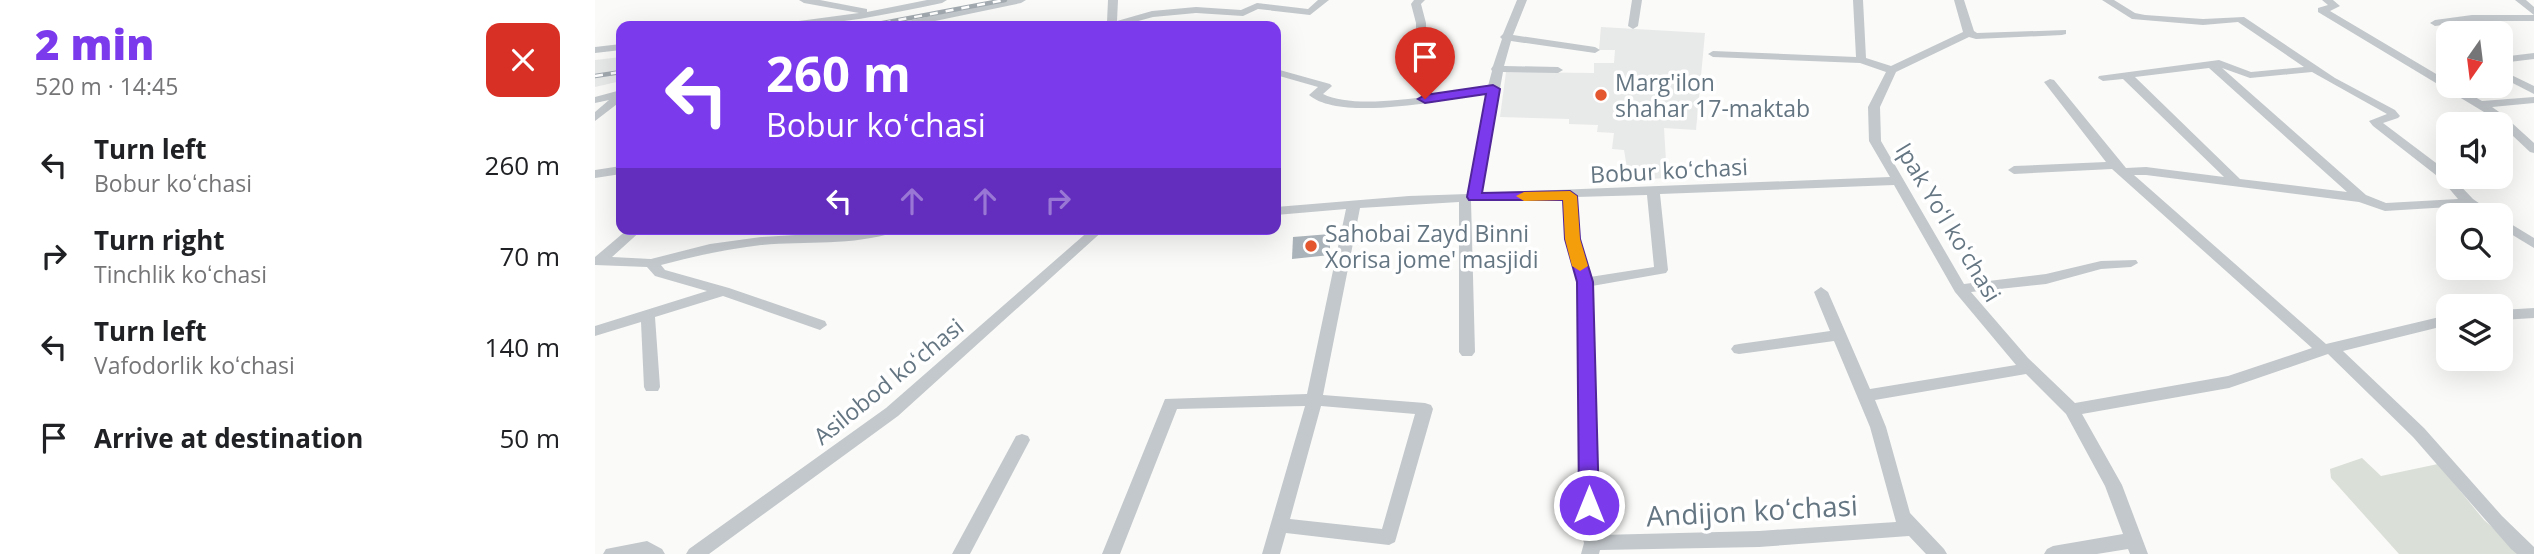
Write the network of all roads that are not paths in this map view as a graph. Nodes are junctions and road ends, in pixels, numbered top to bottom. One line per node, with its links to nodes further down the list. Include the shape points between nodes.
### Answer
1 (804, 0): 16 (street)
2 (942, 0): 16 (street)
3 (1021, 0): 20 (street)
4 (1113, 0): 21 (street)
5 (1177, 0): 17 (street)
6 (1324, 0): 17 (street, via 1310,12 1257,6 1243,13 1196,10)
7 (1420, 0): 28 (street, via 1416,4)
8 (1522, 0): 27 (street)
9 (1637, 0): 24 (street)
10 (1857, 0): 35 (street)
11 (1959, 0): 26 (street)
12 (2107, 0): 38 (street, via 2137,17 2203,22 2240,19)
13 (2327, 0): 51 (street, via 2335,6 2322,10)
14 (2520, 0): 15 (street)
15 (2534, 12)
16 (882, 13): 19 (street)
17 (1151, 14): 22 (street)
18 (2534, 18): 23 (street)
19 (822, 21)
20 (922, 21)
21 (1112, 21)
22 (1135, 21)
23 (2435, 23)
24 (1633, 26)
25 (2062, 32): 26 (street)
26 (1969, 33): 40 (street)
27 (1505, 37): 30 (street); 37 (street)
28 (1421, 45)
29 (616, 48): 31 (street)
30 (1595, 50)
31 (595, 51)
32 (1713, 54): 35 (street)
33 (2534, 55): 34 (street)
34 (2513, 58)
35 (1861, 60): 40 (street)
36 (2211, 64): 38 (street, via 2228,64 2250,75); 42 (street); 63 (street)
37 (1496, 69): 39 (street); 46 (street)
38 (2313, 69): 64 (street, via 2391,111 2394,116 2379,119 2377,124 2445,176)
39 (1558, 70)
40 (1892, 70): 58 (street, Ipak Yoʻl koʻchasi, via 1874,107 1872,124 1875,141)
41 (1281, 73): 46 (street, via 1325,86 1315,95 1321,99 1361,104)
42 (2126, 75): 43 (street); 59 (street)
43 (2103, 78)
44 (2050, 82): 54 (street)
45 (2513, 83): 49 (street)
46 (1493, 89): 62 (street)
47 (616, 95): 50 (street)
48 (616, 99): 52 (street)
49 (2533, 99): 51 (street)
50 (595, 100)
51 (2480, 105): 53 (street)
52 (595, 118)
53 (2534, 149)
54 (2120, 169): 55 (street); 59 (street); 89 (street, via 2221,256 2227,267)
55 (2014, 170)
56 (616, 171): 57 (street)
57 (595, 174)
58 (1896, 181): 60 (street, Bobur koʻchasi); 78 (street, Ipak Yoʻl koʻchasi)
59 (2236, 182): 63 (street)
60 (1653, 192): 61 (street, Bobur koʻchasi); 77 (street, via 1661,270)
61 (1570, 196): 62 (street, Bobur koʻchasi); 77 (street, via 1572,239)
62 (1469, 198): 65 (street, Bobur koʻchasi); 90 (street)
63 (2361, 198): 64 (street, via 2385,207)
64 (2468, 202)
65 (1354, 204): 66 (street, Bobur koʻchasi); 94 (street)
66 (1281, 211)
67 (2513, 230): 73 (street)
68 (629, 235): 74 (street)
69 (767, 235): 72 (street)
70 (859, 235): 72 (street)
71 (1092, 235): 103 (street, Asilobod koʻchasi, via 892,412)
72 (761, 241): 75 (street)
73 (2534, 244)
74 (598, 260): 75 (street)
75 (651, 263): 79 (street, via 660,273)
76 (2131, 263): 78 (street)
77 (1585, 282): 100 (street)
78 (1960, 289): 91 (street, Ipak Yoʻl koʻchasi)
79 (724, 291): 83 (street); 85 (street)
80 (1821, 292): 87 (street)
81 (2534, 313): 82 (street)
82 (2513, 314)
83 (648, 315): 86 (street); 92 (street)
84 (2436, 323): 89 (street)
85 (820, 325)
86 (595, 331)
87 (1838, 335): 88 (street); 93 (street)
88 (1739, 349)
89 (2327, 349): 95 (street, via 2229,382); 109 (street, via 2382,396)
90 (1467, 352)
91 (2029, 368): 93 (street); 95 (street, Ipak Yoʻl koʻchasi)
92 (652, 387)
93 (1864, 396): 98 (street, via 1888,458 1895,499 1902,517)
94 (1314, 400): 97 (street); 97 (street, via 1425,409 1389,537); 105 (street, via 1171,403)
95 (2072, 410): 99 (street, Ipak Yoʻl koʻchasi, via 2113,485)
96 (1022, 440): 104 (street)
97 (1280, 525): 106 (street)
98 (1913, 528): 100 (street, Andijon koʻchasi); 107 (street)
99 (2137, 547): 108 (street)
100 (1592, 548)
101 (612, 554): 102 (street, via 647,549)
102 (656, 554)
103 (695, 554)
104 (961, 554)
105 (1111, 554)
106 (1271, 554)
107 (1938, 554)
108 (2053, 554)
109 (2529, 554)

